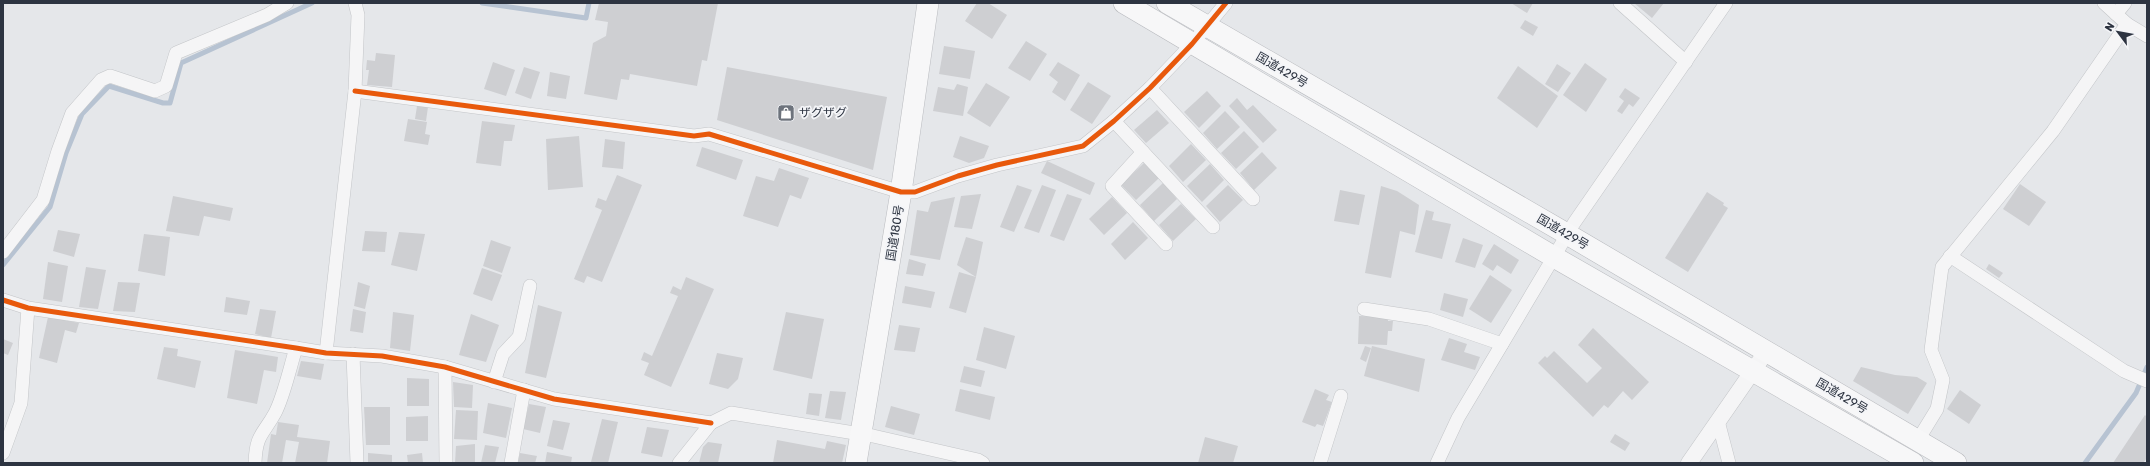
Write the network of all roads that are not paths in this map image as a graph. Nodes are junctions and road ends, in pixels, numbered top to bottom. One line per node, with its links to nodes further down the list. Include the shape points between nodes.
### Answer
1 (287, 3): 26 (street, via 267,15 176,53 166,86 155,91 110,76 101,80 72,113 43,200)
2 (355, 3): 18 (street, via 358,15)
3 (928, 3): 21 (highway, 国道180号)
4 (1124, 3): 15 (highway, 国道429号)
5 (1167, 3): 13 (highway, 国道429号)
6 (1226, 3): 13 (street)
7 (1620, 3): 16 (street)
8 (1726, 3): 16 (street)
9 (2104, 3): 11 (street)
10 (2125, 3): 11 (street)
11 (2116, 14): 12 (street)
12 (2127, 24): 14 (street); 27 (street, via 2053,131)
13 (1207, 27): 15 (street); 24 (highway, 国道429号)
14 (2147, 36)
15 (1192, 44): 17 (street); 28 (highway, 国道429号)
16 (1686, 62): 24 (street)
17 (1150, 88): 19 (street); 22 (street)
18 (355, 91): 21 (street, via 694,136 709,134); 36 (street)
19 (1114, 121): 20 (street); 21 (street, via 1083,146 997,165 915,192)
20 (1143, 152): 23 (street); 25 (street, via 1112,186)
21 (901, 192): 46 (highway, 国道180号)
22 (1253, 199)
23 (1213, 227)
24 (1567, 234): 28 (street); 35 (highway, 国道429号)
25 (1166, 244)
26 (3, 252)
27 (1950, 256): 40 (street, via 2124,372); 47 (street, via 1942,267 1931,350 1942,380 1937,409)
28 (1554, 257): 33 (street); 39 (highway, 国道429号)
29 (530, 286): 41 (street, via 519,337 503,354)
30 (3, 300): 31 (street)
31 (28, 308): 34 (street); 48 (street, via 21,403)
32 (1364, 309): 33 (street, via 1429,319)
33 (1502, 344): 57 (street, via 1458,418)
34 (296, 348): 36 (street); 49 (street, via 275,412 262,431 256,446)
35 (1766, 352): 39 (street); 47 (highway, 国道429号)
36 (326, 353): 37 (street)
37 (353, 354): 38 (street, via 382,356); 50 (street)
38 (445, 367): 41 (street); 51 (street)
39 (1753, 372): 44 (street); 60 (highway, 国道429号)
40 (2147, 381)
41 (494, 382): 42 (street)
42 (524, 390): 45 (street, via 554,399); 52 (street)
43 (1341, 396): 56 (street)
44 (1718, 421): 58 (street); 59 (street)
45 (710, 422): 46 (street, via 732,413); 53 (street)
46 (861, 434): 54 (highway, 国道180号); 55 (street)
47 (1918, 440): 61 (highway, 国道429号)
48 (3, 453)
49 (255, 463)
50 (357, 463)
51 (446, 463)
52 (511, 463)
53 (679, 463)
54 (856, 463)
55 (983, 463)
56 (1320, 463)
57 (1437, 463)
58 (1688, 463)
59 (1730, 463)
60 (1912, 463)
61 (1956, 463)

